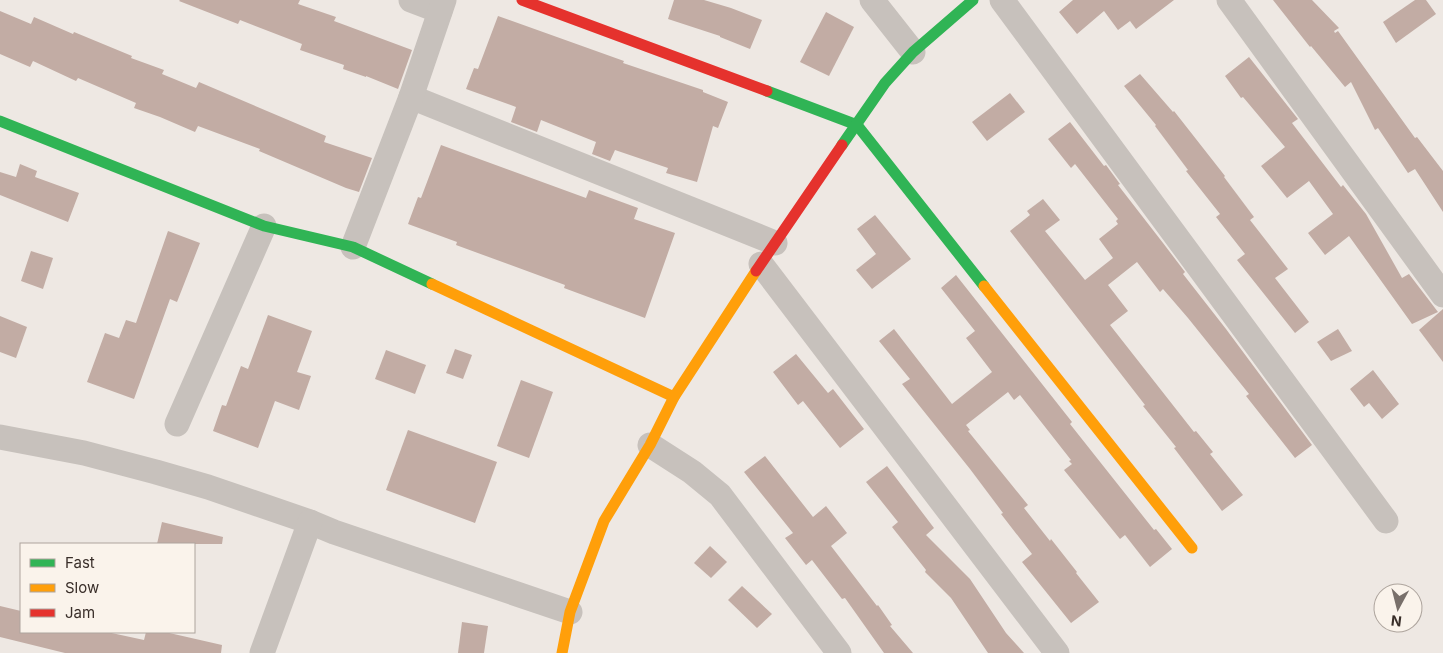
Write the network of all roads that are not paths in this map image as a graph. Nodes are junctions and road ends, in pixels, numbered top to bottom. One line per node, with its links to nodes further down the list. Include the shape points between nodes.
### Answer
1 (411, 0): 7 (street)
2 (522, 0): 11 (street)
3 (872, 0): 8 (street)
4 (973, 0): 8 (street)
5 (1002, 0): 21 (street)
6 (1229, 0): 16 (street)
7 (442, 6): 9 (street)
8 (913, 52): 11 (street, via 885,83)
9 (411, 97): 13 (street); 14 (street)
10 (0, 121): 12 (street)
11 (857, 125): 13 (street); 23 (street)
12 (264, 226): 14 (street); 18 (street)
13 (775, 243): 15 (street)
14 (353, 247): 17 (street)
15 (761, 264): 17 (street); 28 (street)
16 (1443, 295)
17 (674, 398): 20 (street)
18 (177, 424)
19 (0, 437): 22 (street, via 84,453 147,470)
20 (650, 445): 24 (street, via 604,521); 27 (street, via 720,495)
21 (1386, 521)
22 (310, 522): 24 (street); 25 (street)
23 (1192, 548)
24 (570, 612): 26 (street)
25 (262, 653)
26 (562, 653)
27 (839, 653)
28 (1057, 653)

